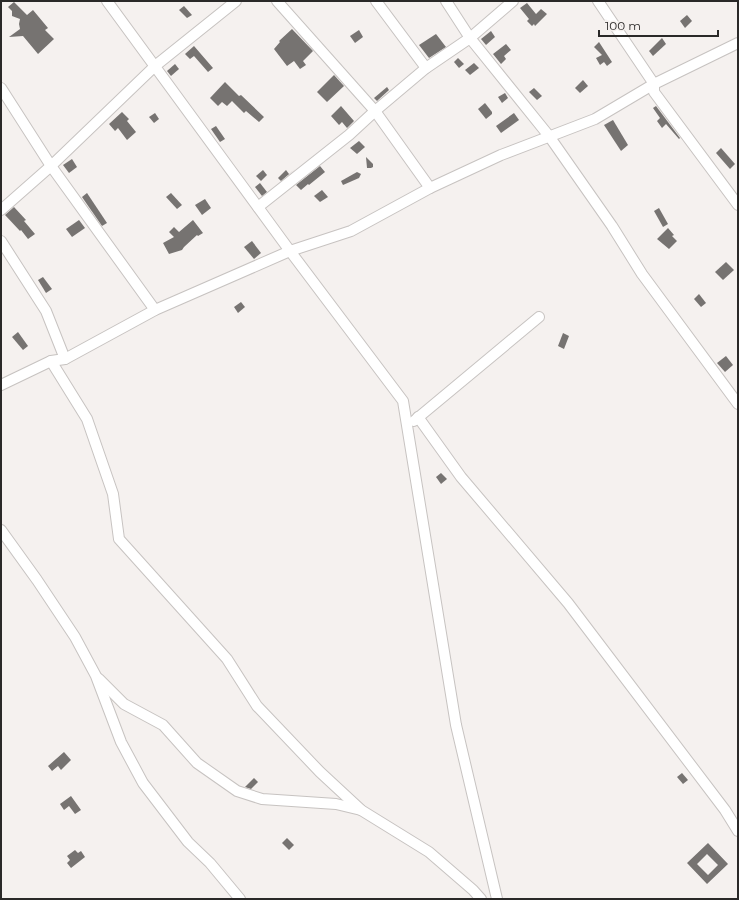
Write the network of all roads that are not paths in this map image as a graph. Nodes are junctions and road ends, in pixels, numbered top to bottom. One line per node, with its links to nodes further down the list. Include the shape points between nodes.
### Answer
1 (107, 1): 10 (street)
2 (236, 1): 10 (street)
3 (277, 1): 14 (street)
4 (376, 1): 11 (street)
5 (446, 1): 8 (street)
6 (513, 1): 8 (street)
7 (598, 1): 12 (street)
8 (470, 38): 11 (street); 15 (street)
9 (738, 43): 12 (street)
10 (155, 66): 16 (street); 19 (street)
11 (426, 68): 14 (street)
12 (654, 84): 15 (street, via 595,119); 18 (street, via 654,92)
13 (1, 88): 16 (street)
14 (374, 111): 17 (street); 19 (street)
15 (549, 136): 17 (street); 28 (street, via 642,274)
16 (52, 166): 20 (street); 23 (street)
17 (430, 188): 22 (street, via 351,231)
18 (738, 205)
19 (258, 207): 22 (street)
20 (1, 210)
21 (1, 241): 26 (street, via 46,311)
22 (290, 251): 23 (street); 30 (street, via 403,401)
23 (155, 310): 26 (street)
24 (539, 317): 29 (street)
25 (51, 360): 26 (street); 27 (street); 33 (street, via 87,419 113,494 119,538 227,659 257,706 320,772)
26 (65, 360)
27 (1, 385)
28 (738, 404)
29 (418, 417): 30 (street); 34 (street, via 461,477 568,603 725,810)
30 (408, 426): 37 (street, via 456,725)
31 (1, 530): 32 (street, via 75,637)
32 (96, 676): 33 (street, via 124,704 163,725 197,764 238,791 262,799 336,804); 35 (street, via 121,742 143,783 188,842 210,863)
33 (361, 810): 36 (street, via 429,852)
34 (738, 831)
35 (240, 899)
36 (481, 899)
37 (497, 899)

